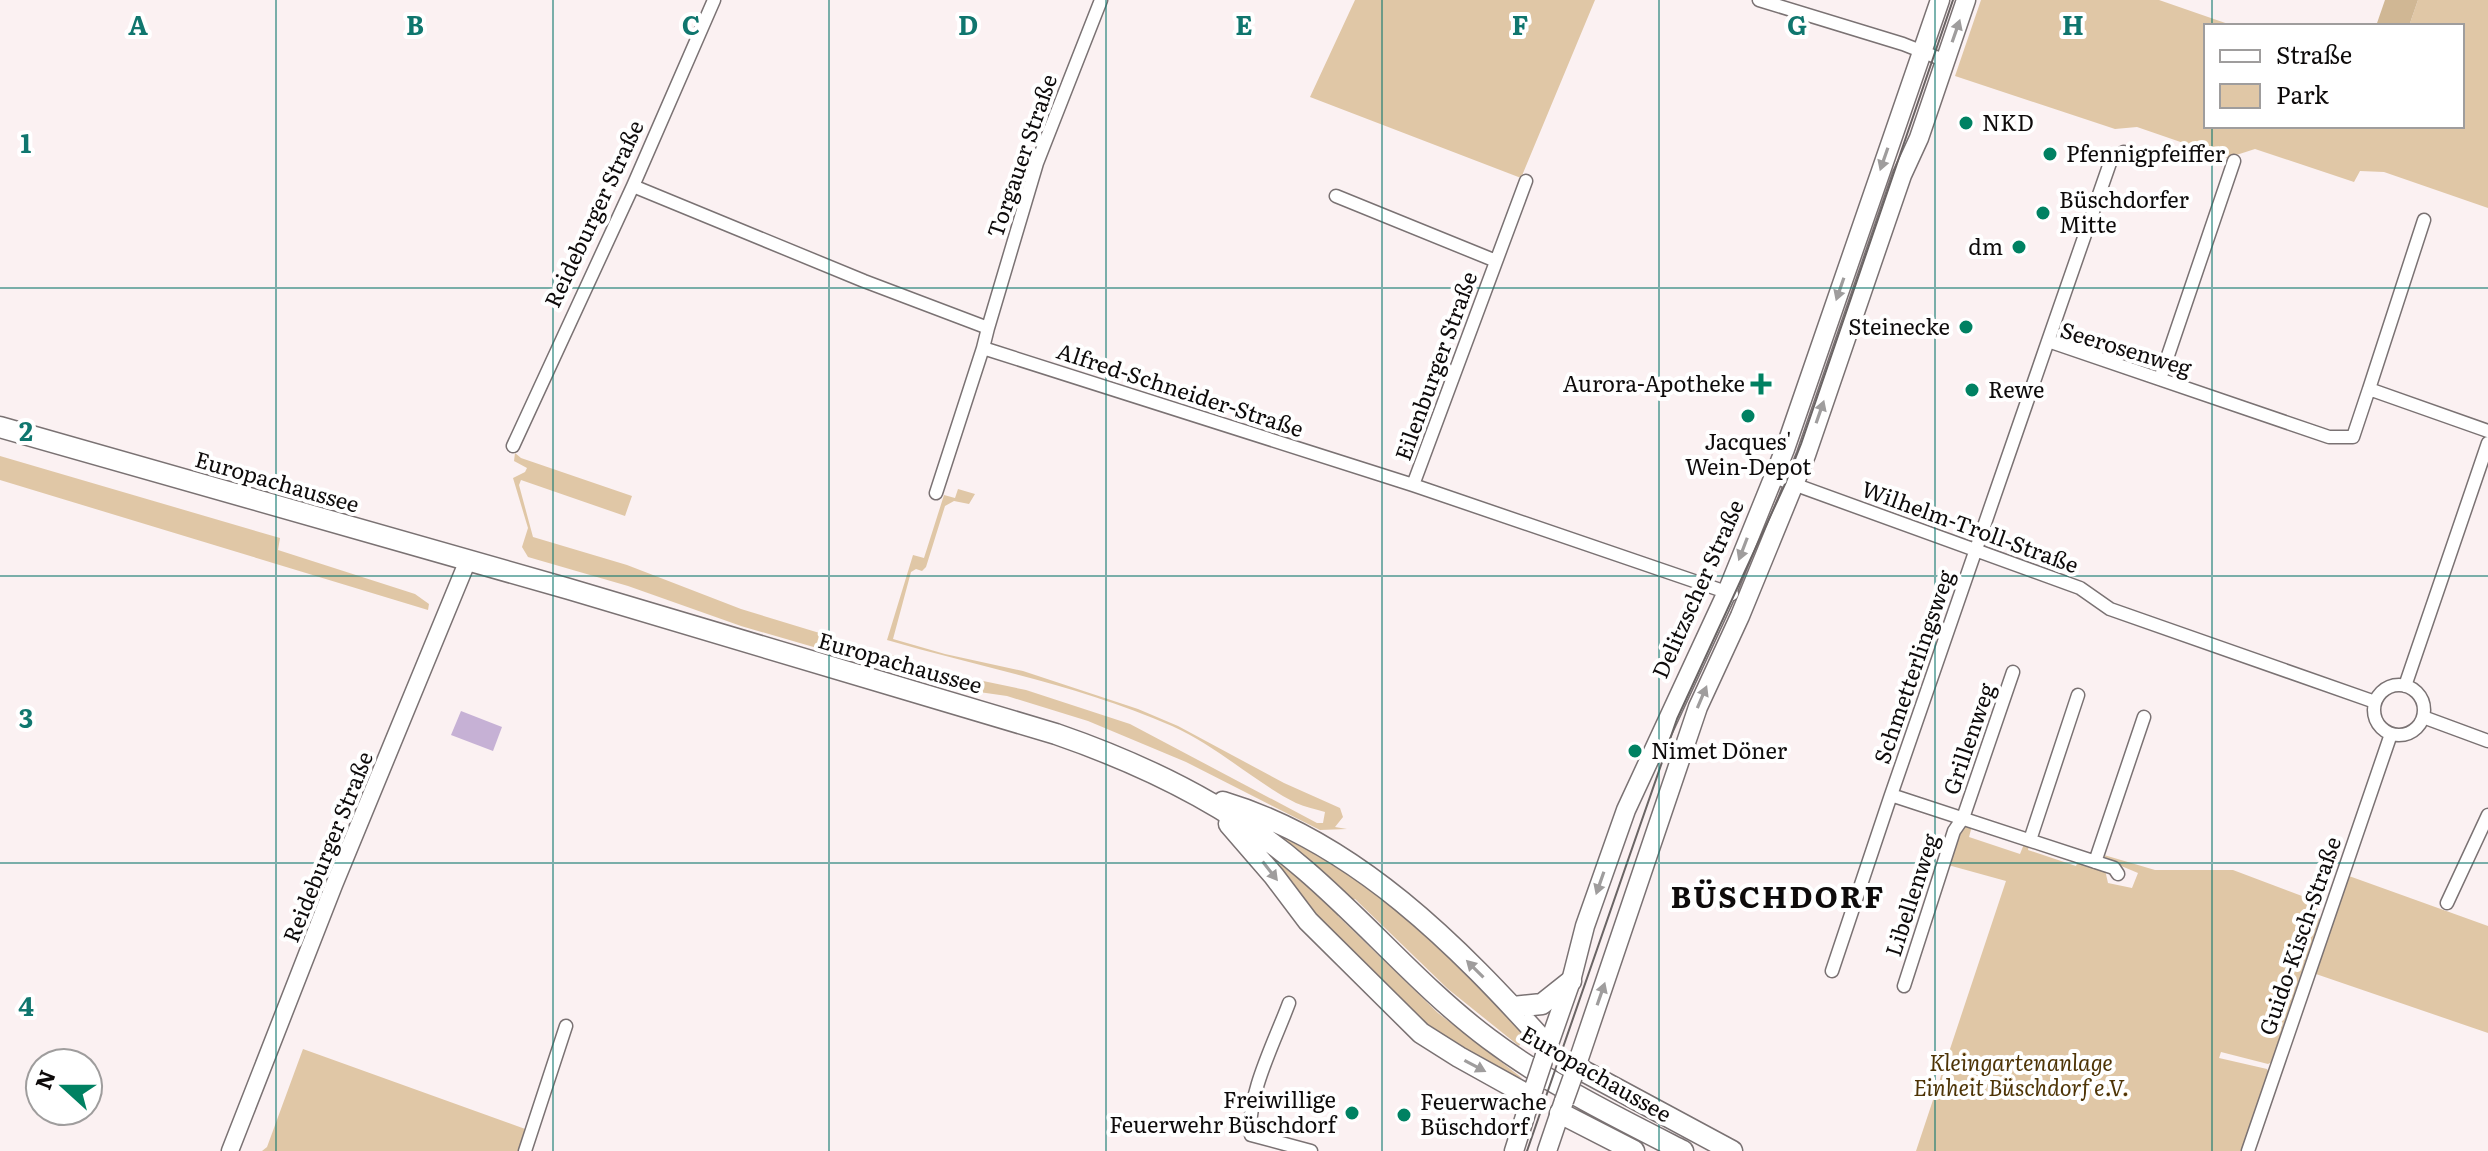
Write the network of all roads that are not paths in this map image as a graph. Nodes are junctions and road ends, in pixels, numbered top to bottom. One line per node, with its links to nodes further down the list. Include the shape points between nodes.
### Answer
1 (714, 0): 11 (street, Reideburger Straße)
2 (1101, 0): 15 (street, Torgauer Straße, via 1037,163)
3 (1759, 0): 6 (street)
4 (1940, 0): 6 (main road, Delitzscher Straße)
5 (1966, 0): 7 (main road, Delitzscher Straße, one-way to 5)
6 (1922, 52): 7 (street); 24 (main road, Delitzscher Straße, one-way to 24)
7 (1946, 61): 26 (main road, Delitzscher Straße, one-way to 7)
8 (2124, 152): 16 (street, via 2111,160)
9 (2234, 161): 18 (street)
10 (1526, 181): 14 (street, Eilenburger Straße)
11 (633, 186): 15 (street); 23 (street, Reideburger Straße)
12 (1336, 196): 14 (street, Eilenburger Straße)
13 (2424, 220): 19 (street)
14 (1496, 261): 25 (street, Eilenburger Straße)
15 (988, 328): 17 (street)
16 (2048, 341): 18 (street, Seerosenweg); 28 (street, Seerosenweg)
17 (983, 348): 25 (street, Alfred-Schneider-Straße); 27 (street)
18 (2160, 379): 19 (street, Seerosenweg, via 2329,437 2353,437)
19 (2369, 389): 21 (street)
20 (0, 427): 29 (main road, Europachaussee)
21 (2488, 431)
22 (2488, 443): 33 (street)
23 (513, 446)
24 (1774, 477): 26 (street, Wilhelm-Troll-Straße); 30 (main road, Delitzscher Straße, one-way to 30)
25 (1413, 485): 30 (street, Alfred-Schneider-Straße)
26 (1793, 485): 28 (street, Wilhelm-Troll-Straße); 31 (main road, Delitzscher Straße)
27 (936, 493)
28 (1975, 551): 35 (street, Wilhelm-Troll-Straße, via 2080,588 2110,609); 41 (street, Schmetterlingsweg)
29 (468, 560): 40 (main road, Europachaussee, via 1056,734); 58 (street, Reideburger Straße)
30 (1727, 592): 31 (street, Alfred-Schneider-Straße); 49 (main road, Delitzscher Straße, one-way to 49, via 1626,810)
31 (1746, 599): 55 (main road, Delitzscher Straße, one-way to 31, via 1698,707)
32 (2013, 672): 43 (street, Grillenweg)
33 (2405, 686): 35 (street, via 2384,690); 37 (street, via 2418,694)
34 (2078, 695): 44 (street)
35 (2375, 702): 38 (street, via 2375,717)
36 (2144, 717): 45 (street)
37 (2423, 717): 38 (street, via 2407,734); 39 (street)
38 (2391, 734): 66 (street, Guido-Kisch-Straße)
39 (2488, 741)
40 (1196, 794): 52 (main road, one-way to 40, via 1420,916 1347,862 1284,825); 56 (main road, one-way to 56, via 1242,838 1308,921 1421,1033); 64 (main road, Europachaussee, via 1305,870 1489,1039 1583,1100)
41 (1891, 795): 43 (street, Schmetterlingsweg); 48 (street)
42 (2488, 815): 47 (street)
43 (1963, 818): 44 (street, Schmetterlingsweg); 50 (street, Libellenweg, via 1954,831)
44 (2030, 840): 45 (street, Schmetterlingsweg)
45 (2095, 862): 46 (street, Schmetterlingsweg)
46 (2118, 874)
47 (2447, 903)
48 (1832, 971)
49 (1571, 981): 52 (main road, via 1542,1004); 54 (main road, Delitzscher Straße)
50 (1904, 986)
51 (1289, 1003): 60 (street, via 1256,1092 1251,1135)
52 (1513, 1007): 54 (main road)
53 (566, 1026): 59 (street)
54 (1546, 1053): 55 (main road); 56 (main road, Delitzscher Straße, bridge)
55 (1574, 1072): 57 (main road, Delitzscher Straße, bridge); 65 (main road)
56 (1533, 1091): 57 (main road); 61 (main road, Delitzscher Straße)
57 (1562, 1107): 62 (main road, Delitzscher Straße); 63 (main road)
58 (230, 1151)
59 (525, 1151)
60 (1311, 1151)
61 (1514, 1151)
62 (1547, 1151)
63 (1634, 1151)
64 (1683, 1151)
65 (1732, 1151)
66 (2248, 1151)

